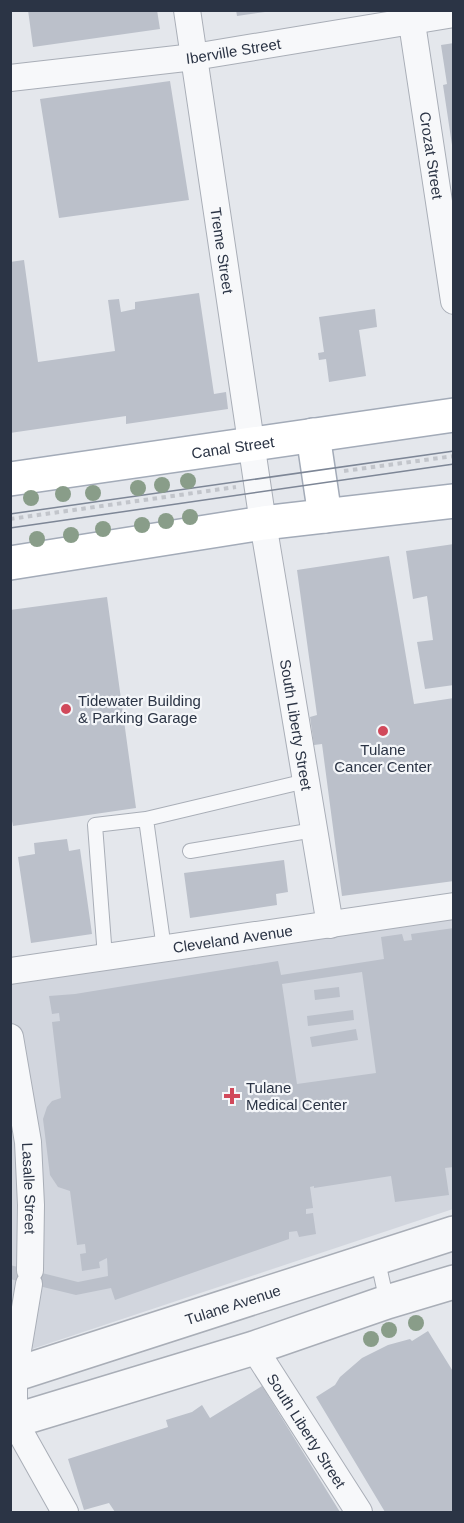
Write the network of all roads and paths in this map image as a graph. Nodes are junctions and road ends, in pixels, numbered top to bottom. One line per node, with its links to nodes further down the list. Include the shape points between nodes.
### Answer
1 (187, 10): 4 (street, Treme Street)
2 (453, 14): 3 (street, Iberville Street)
3 (411, 16): 4 (street, Iberville Street); 6 (street, Crozat Street)
4 (194, 57): 5 (street, Iberville Street); 10 (street, Treme Street)
5 (10, 78)
6 (446, 199): 7 (street, Crozat Street)
7 (453, 301)
8 (453, 415): 9 (main road, Canal Street)
9 (313, 435): 10 (main road, Canal Street); 13 (main road)
10 (252, 444): 11 (main road, Canal Street); 14 (street, Treme Street)
11 (10, 478)
12 (447, 497): 13 (main road)
13 (325, 516): 14 (main road)
14 (263, 523): 15 (main road); 16 (street, South Liberty Street)
15 (10, 564)
16 (306, 781): 17 (lane); 18 (street, South Liberty Street)
17 (146, 819): 22 (lane); 23 (lane, via 95,825)
18 (314, 830): 19 (lane); 21 (street, South Liberty Street)
19 (190, 850)
20 (453, 906): 21 (street, Cleveland Avenue)
21 (330, 924): 22 (street, Cleveland Avenue)
22 (164, 948): 23 (street, Cleveland Avenue)
23 (105, 957): 24 (street, Cleveland Avenue)
24 (10, 971)
25 (10, 1037): 31 (street, Lasalle Street, via 28,1142 31,1225 29,1277)
26 (453, 1233): 27 (street, Tulane Avenue)
27 (377, 1257): 29 (lane); 31 (street, Tulane Avenue)
28 (453, 1282): 29 (street)
29 (387, 1302): 30 (street)
30 (254, 1348): 32 (street); 34 (street, South Liberty Street)
31 (12, 1375): 32 (street, Lasalle Street)
32 (12, 1421): 33 (street, Lasalle Street)
33 (65, 1512)
34 (359, 1512)

